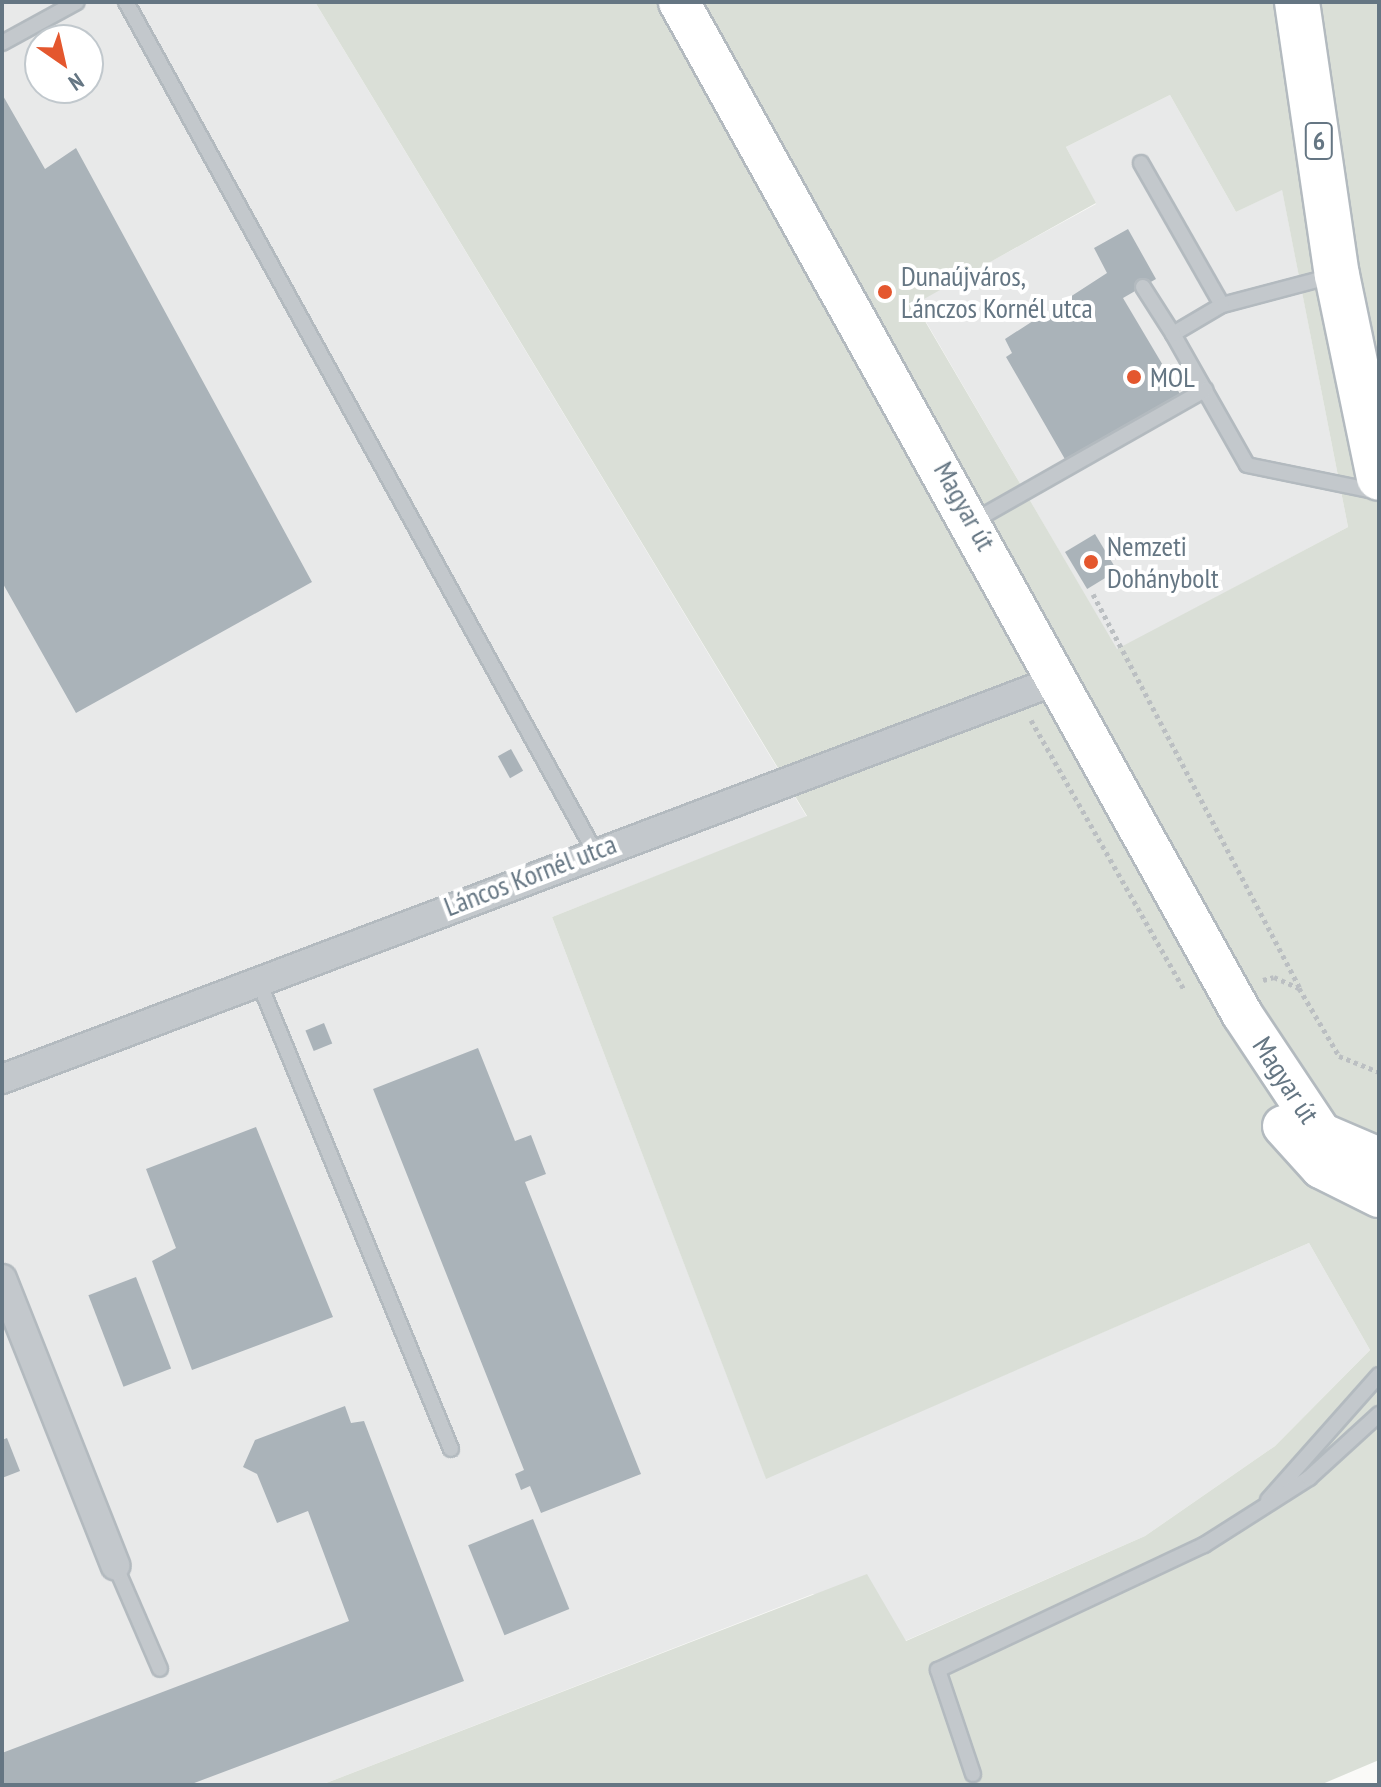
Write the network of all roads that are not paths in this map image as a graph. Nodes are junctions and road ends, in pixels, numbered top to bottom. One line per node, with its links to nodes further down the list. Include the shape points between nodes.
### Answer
1 (77, 2): 5 (lane)
2 (126, 2): 16 (lane)
3 (679, 2): 14 (street, Magyar út)
4 (1297, 2): 7 (main road, 6)
5 (2, 43)
6 (1141, 163): 9 (lane)
7 (1337, 275): 9 (lane); 12 (main road, 6)
8 (1143, 287): 10 (lane)
9 (1222, 305): 10 (lane)
10 (1173, 334): 11 (lane)
11 (1205, 390): 13 (lane, via 1247,465); 14 (lane)
12 (1379, 478)
13 (1379, 492)
14 (974, 521): 15 (street, Magyar út)
15 (1060, 679): 16 (street, Láncos Kornél utca); 18 (street, Magyar út)
16 (594, 850): 17 (street, Láncos Kornél utca)
17 (258, 979): 19 (street, Láncos Kornél utca); 25 (lane)
18 (1242, 1014): 20 (street, Magyar út, via 1321,1133); 21 (street, Magyar út, via 1280,1121 1321,1168)
19 (2, 1079)
20 (1379, 1158)
21 (1379, 1197)
22 (2, 1279): 27 (street)
23 (1379, 1375): 26 (lane)
24 (1379, 1414): 26 (lane, via 1309,1478)
25 (451, 1449)
26 (1253, 1516): 29 (lane, via 938,1670)
27 (115, 1565): 28 (lane)
28 (160, 1669)
29 (973, 1774)

